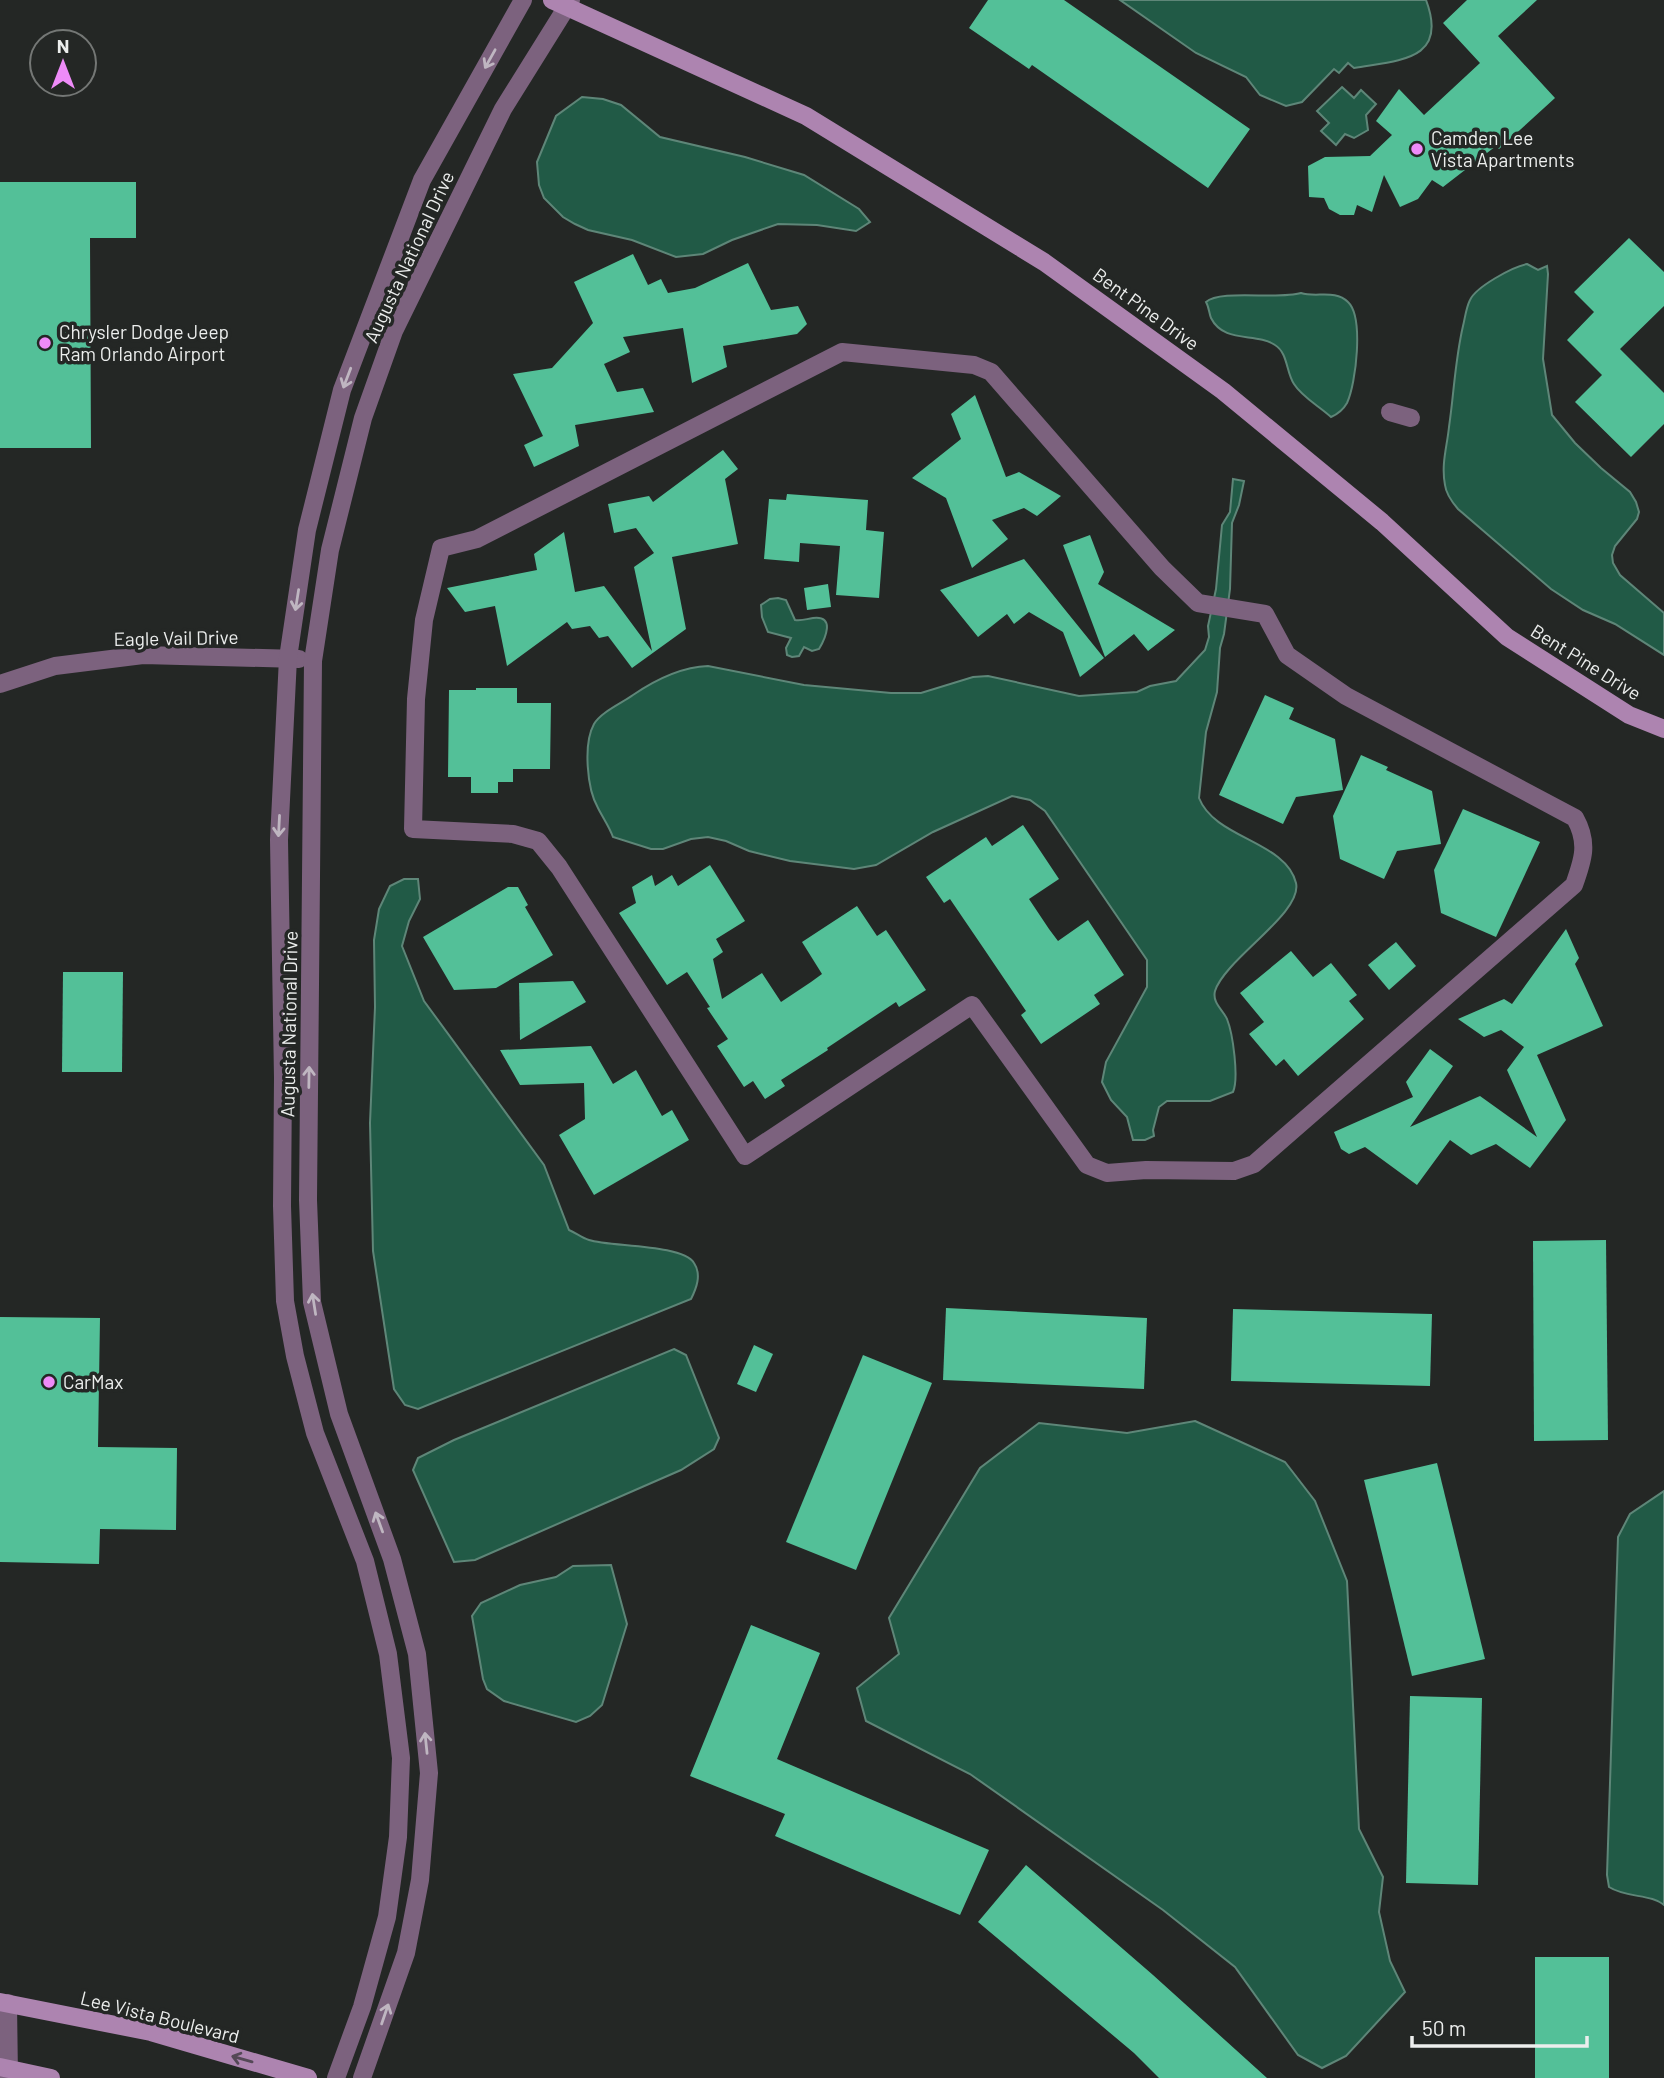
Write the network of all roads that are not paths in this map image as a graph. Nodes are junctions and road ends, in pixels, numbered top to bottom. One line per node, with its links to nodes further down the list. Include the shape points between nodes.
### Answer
1 (523, 0): 6 (street, Augusta National Drive, one-way to 6, via 422,180 342,390 307,530)
2 (563, 2): 7 (street, Augusta National Drive, via 503,109 394,331 363,418 330,550); 9 (street, Bent Pine Drive, via 806,116 1044,262 1223,391 1382,522 1507,637 1629,715)
3 (1390, 412): 4 (street)
4 (1411, 418)
5 (1241, 611): 5 (street, via 1265,614 1287,655 1346,696 1575,818 1584,846 1574,885 1254,1164 1234,1171 1107,1173 1087,1165 972,1005 745,1156 538,841 513,834 413,829 416,699 424,620 441,548 477,539 842,352 974,365 990,372 1198,603)
6 (288, 658): 7 (street, Eagle Vail Drive); 8 (street, Eagle Vail Drive, via 143,655 55,666); 14 (street, Augusta National Drive, one-way to 14, via 279,840 285,1301 315,1433 365,1561 388,1654 401,1758 387,1917)
7 (313, 661): 15 (street, Augusta National Drive, one-way to 7, via 406,1953 421,1880 429,1773 417,1654 392,1559 339,1414 312,1302 308,1187)
8 (0, 684)
9 (1664, 729)
10 (4, 2002): 11 (street); 13 (street, Lee Vista Boulevard, one-way to 10, via 151,2032)
11 (6, 2071): 12 (street)
12 (51, 2078)
13 (308, 2078)
14 (336, 2078)
15 (362, 2078)

